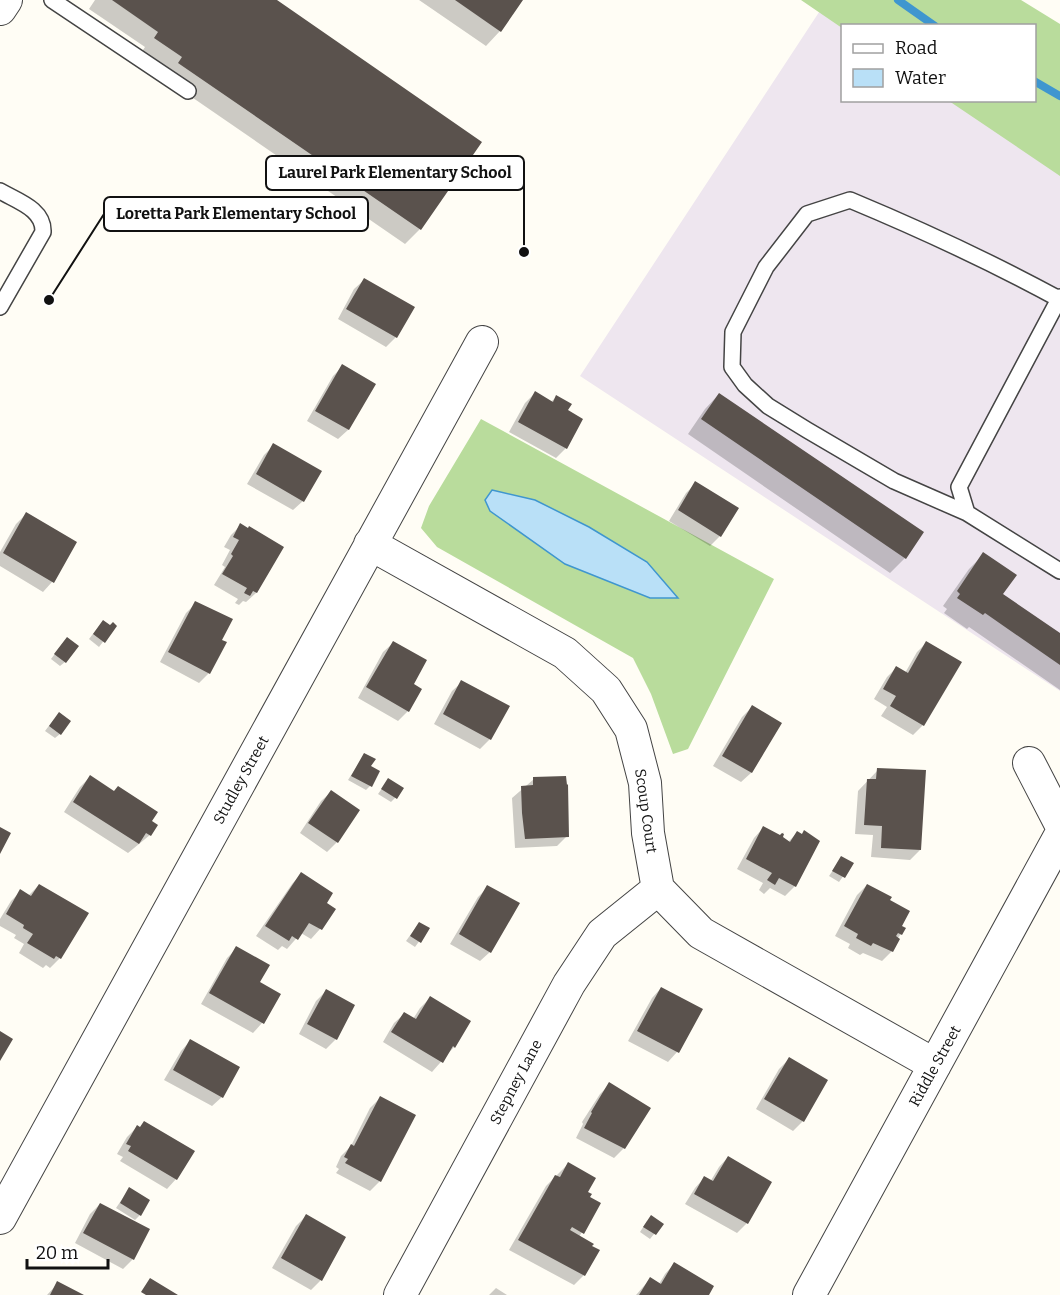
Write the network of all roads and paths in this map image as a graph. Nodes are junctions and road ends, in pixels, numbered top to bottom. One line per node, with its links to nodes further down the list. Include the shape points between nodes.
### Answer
1 (6, 0): 3 (street)
2 (52, 0): 4 (lane)
3 (0, 9)
4 (188, 91)
5 (0, 191): 7 (lane, via 34,210 43,226)
6 (1059, 298): 9 (lane, via 959,487); 9 (lane, via 850,200 807,214 766,267 733,332 732,367 768,406 894,481)
7 (0, 307)
8 (482, 342): 10 (street, Studley Street)
9 (967, 513): 11 (lane)
10 (370, 544): 15 (street, Scoup Court, via 565,653 606,690 631,729 645,783 648,833); 17 (street, Studley Street)
11 (1060, 571)
12 (1029, 763): 13 (street)
13 (1060, 823)
14 (1060, 836): 16 (street, Riddle Street)
15 (658, 889): 16 (street, via 701,933); 18 (street, Stepney Lane, via 602,934 569,984)
16 (935, 1065): 19 (street, Riddle Street)
17 (0, 1218)
18 (400, 1295)
19 (809, 1295)

